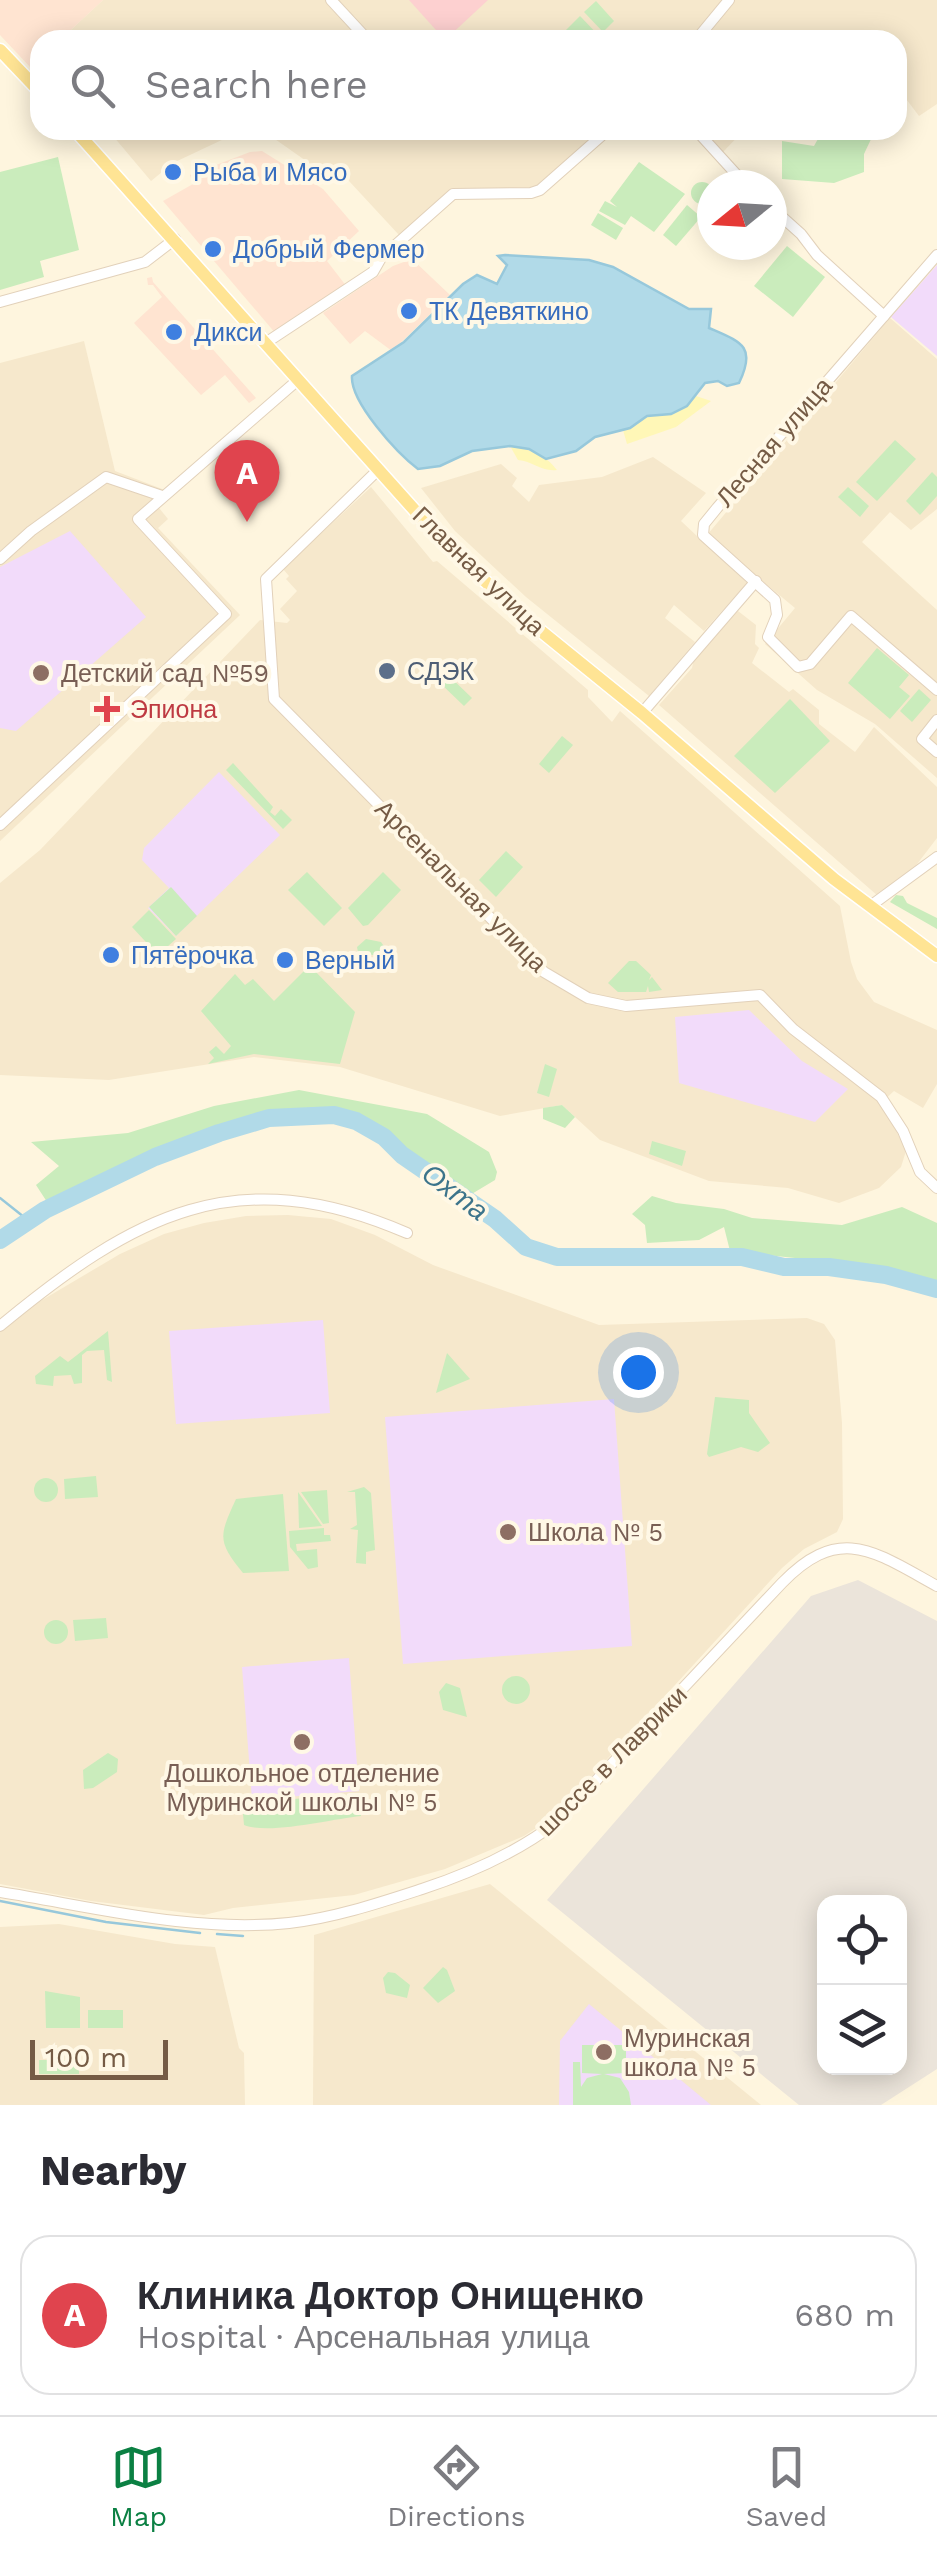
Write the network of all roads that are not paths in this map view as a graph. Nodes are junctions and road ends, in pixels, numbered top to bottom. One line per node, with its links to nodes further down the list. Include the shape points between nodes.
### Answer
1 (331, 0): 3 (street)
2 (729, 0): 4 (street)
3 (359, 30)
4 (704, 30)
5 (0, 50): 6 (main road)
6 (30, 82)
7 (84, 140): 12 (main road, Главная улица)
8 (597, 140): 16 (street, via 531,194 462,192 446,199 374,272)
9 (705, 140): 10 (street)
10 (732, 170)
11 (787, 221): 15 (street)
12 (176, 239): 14 (street, via 145,262); 16 (main road, Главная улица)
13 (937, 254): 15 (street, Лесная улица)
14 (0, 302)
15 (884, 316): 21 (street, Лесная улица, via 704,524 703,536)
16 (266, 342): 17 (main road, Главная улица)
17 (299, 379): 18 (main road, Главная улица); 19 (street)
18 (378, 468): 23 (main road, Главная улица, via 498,594); 30 (street, Арсенальная улица, via 266,579 274,699 552,978 588,998 626,1006 760,995 881,1097 920,1172)
19 (162, 496): 20 (street, via 106,477); 26 (street, via 138,520 226,614)
20 (0, 559)
21 (756, 582): 22 (street, Лесная улица, via 778,608 768,638 798,666 810,664 851,616); 23 (street)
22 (937, 690)
23 (642, 713): 28 (main road, Главная улица)
24 (937, 720): 25 (street, via 922,739)
25 (937, 752)
26 (0, 825)
27 (937, 857): 28 (street)
28 (869, 907): 29 (main road, Главная улица)
29 (937, 956)
30 (937, 1188)
31 (406, 1233): 32 (street, via 322,1204 272,1197 220,1202 119,1238)
32 (0, 1326)
33 (937, 1586): 34 (street, шоссе в Лаврики, via 868,1550 845,1546 813,1556 558,1821 500,1858 389,1900 253,1925)
34 (0, 1892)

